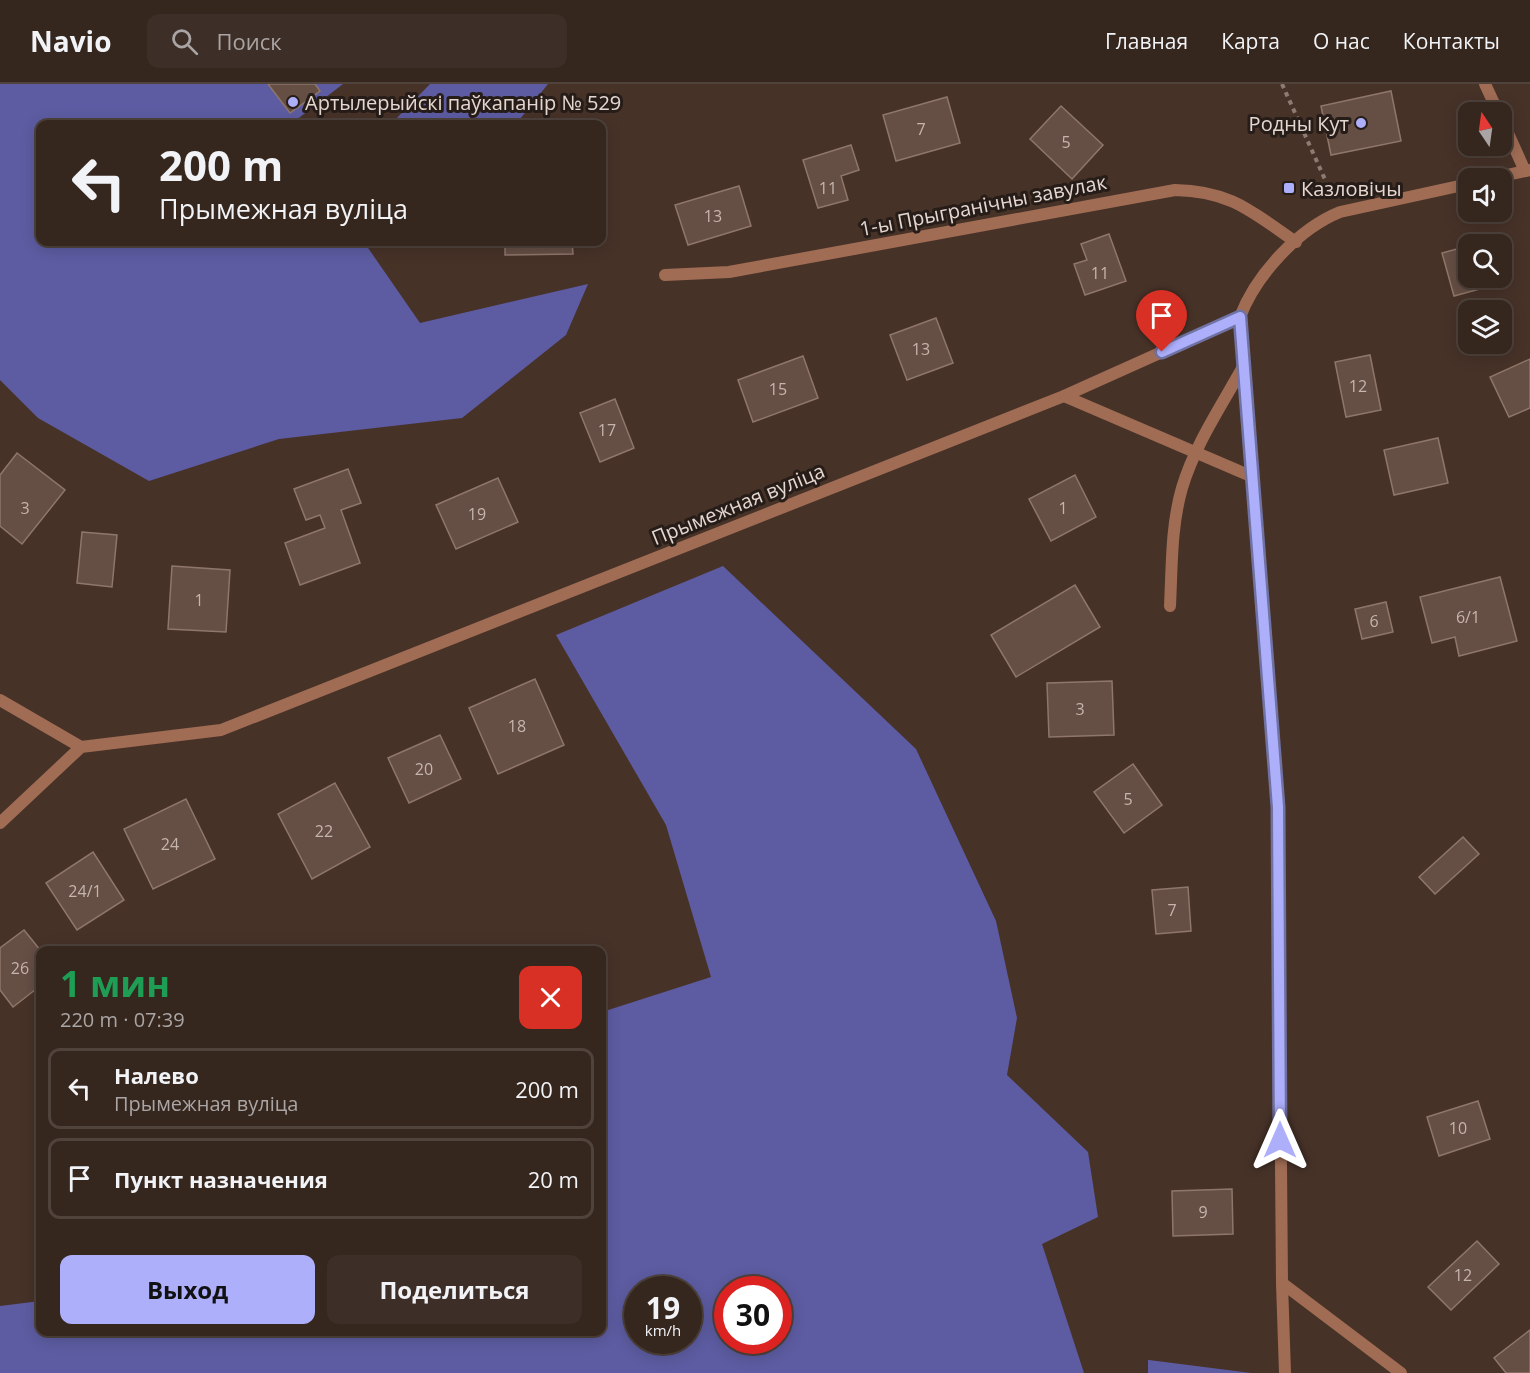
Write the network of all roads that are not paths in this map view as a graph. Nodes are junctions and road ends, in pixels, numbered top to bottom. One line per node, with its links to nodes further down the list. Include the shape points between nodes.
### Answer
1 (1485, 84): 2 (street)
2 (1493, 102)
3 (1512, 140): 4 (street)
4 (1528, 171): 5 (street)
5 (1512, 174)
6 (1458, 186): 7 (street, via 1340,212 1325,218)
7 (1296, 242): 8 (street, 1-ы Прыгранічны завулак, via 1221,195 1175,190 729,272); 9 (street, via 1258,282)
8 (665, 275)
9 (1240, 317): 10 (street); 11 (street, Прымежная вуліца)
10 (1244, 365): 12 (street); 13 (street)
11 (1064, 396): 12 (street); 16 (street, Прымежная вуліца, via 221,730)
12 (1196, 451): 13 (street); 14 (street, via 1182,488 1173,540)
13 (1253, 477): 18 (street, via 1278,807)
14 (1170, 606)
15 (0, 700): 16 (street)
16 (81, 747): 17 (street)
17 (0, 823)
18 (1282, 1283): 19 (street); 20 (street)
19 (1285, 1373)
20 (1401, 1373)

